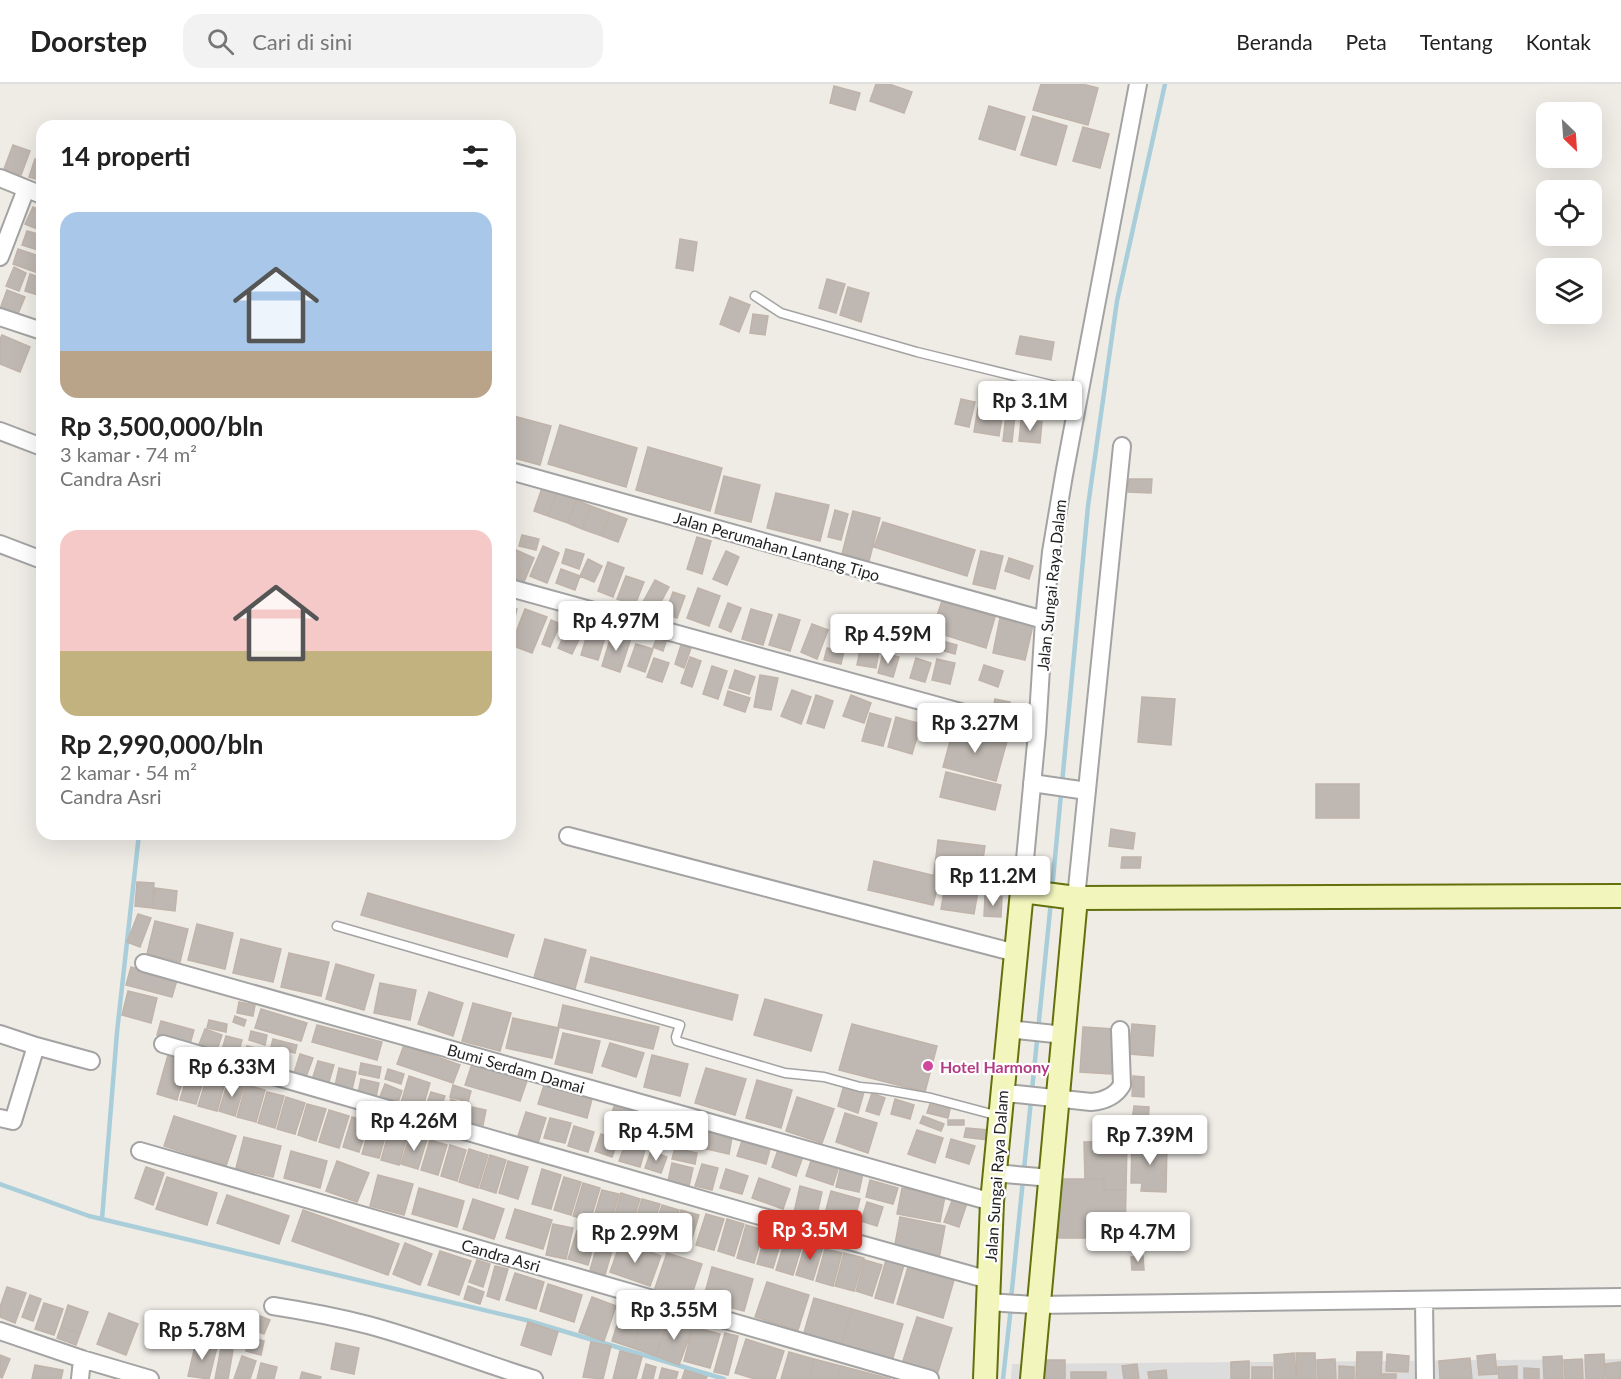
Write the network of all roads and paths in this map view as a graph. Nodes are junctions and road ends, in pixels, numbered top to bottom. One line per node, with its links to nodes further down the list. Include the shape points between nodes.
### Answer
1 (1137, 84): 9 (street, Jalan Sungai Raya Dalam)
2 (0, 178): 3 (street)
3 (26, 189): 4 (street); 5 (street)
4 (36, 193)
5 (0, 257)
6 (755, 296): 9 (lane, via 781,313 916,352)
7 (0, 317): 8 (street)
8 (36, 329)
9 (1080, 392): 17 (street, Jalan Sungai Raya Dalam, via 1051,552)
10 (0, 430): 11 (street)
11 (36, 445)
12 (1122, 446): 20 (street)
13 (516, 473): 17 (street, Jalan Perumahan Lantang Tipo)
14 (0, 544): 15 (street)
15 (36, 558)
16 (516, 590): 18 (street)
17 (1044, 620): 18 (street, Jalan Sungai Raya Dalam)
18 (1037, 733): 19 (street, Jalan Sungai Raya Dalam)
19 (1037, 784): 20 (street); 22 (street, Jalan Sungai Raya Dalam)
20 (1084, 790): 24 (street)
21 (568, 836): 26 (street)
22 (1028, 892): 24 (street); 26 (street, Jalan Sungai Raya Dalam)
23 (1621, 896): 24 (street)
24 (1069, 897): 31 (street)
25 (337, 926): 36 (lane, via 680,1025 677,1041 785,1073 931,1098)
26 (1016, 953): 28 (street, Jalan Sungai Raya Dalam)
27 (144, 963): 41 (street, Bumi Serdam Damai)
28 (1016, 1030): 31 (street); 36 (street, Jalan Sungai Raya Dalam)
29 (1120, 1030): 35 (street, via 1122,1085 1118,1092 1101,1101)
30 (0, 1034): 33 (street)
31 (1061, 1035): 35 (street)
32 (163, 1044): 42 (street, via 756,1215)
33 (36, 1046): 34 (street); 37 (street, via 13,1121)
34 (91, 1061)
35 (1054, 1098): 36 (street); 40 (street)
36 (1006, 1102): 39 (street, Jalan Sungai Raya Dalam)
37 (0, 1118)
38 (141, 1151): 52 (street, Candra Asri)
39 (1002, 1174): 40 (street); 41 (street, Jalan Sungai Raya Dalam)
40 (1046, 1178): 45 (street)
41 (992, 1202): 42 (street, Jalan Sungai Raya Dalam)
42 (992, 1295): 45 (street); 53 (street, Jalan Sungai Raya Dalam)
43 (1621, 1297): 44 (street)
44 (1424, 1300): 45 (street); 55 (street)
45 (1037, 1304): 54 (street)
46 (273, 1306): 51 (street, via 370,1326)
47 (0, 1331): 48 (street)
48 (82, 1359): 49 (street); 50 (street)
49 (80, 1379)
50 (150, 1379)
51 (534, 1379)
52 (930, 1379)
53 (985, 1379)
54 (1032, 1379)
55 (1425, 1379)

